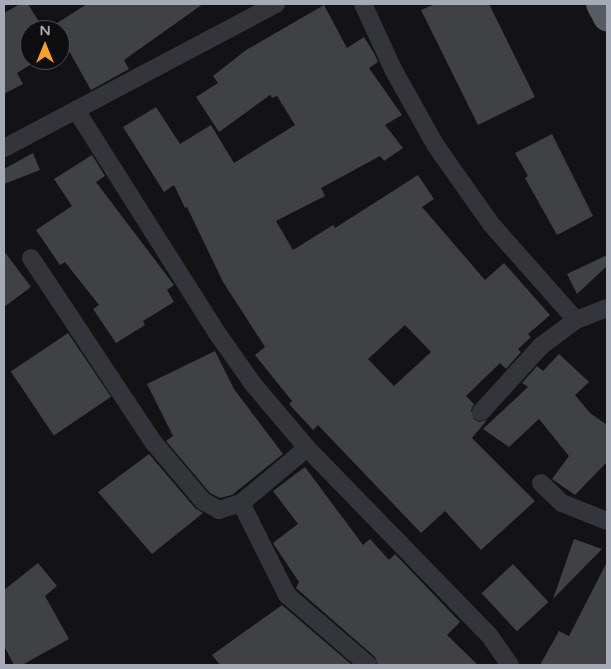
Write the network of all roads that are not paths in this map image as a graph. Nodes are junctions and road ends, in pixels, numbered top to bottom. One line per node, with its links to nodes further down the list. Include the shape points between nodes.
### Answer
1 (276, 4): 5 (street)
2 (362, 4): 9 (street, via 394,71 436,146 491,224)
3 (600, 4): 4 (highway)
4 (607, 17)
5 (76, 110): 6 (street); 11 (street, via 217,333 253,384)
6 (4, 148)
7 (31, 258): 13 (street, via 154,444 203,501 219,510)
8 (607, 308): 9 (street)
9 (576, 320): 10 (street, via 541,346)
10 (480, 412)
11 (307, 448): 13 (street); 16 (street, via 489,635)
12 (541, 483): 14 (street, via 562,503)
13 (241, 503): 15 (street, via 287,596)
14 (607, 521)
15 (368, 665)
16 (510, 665)

